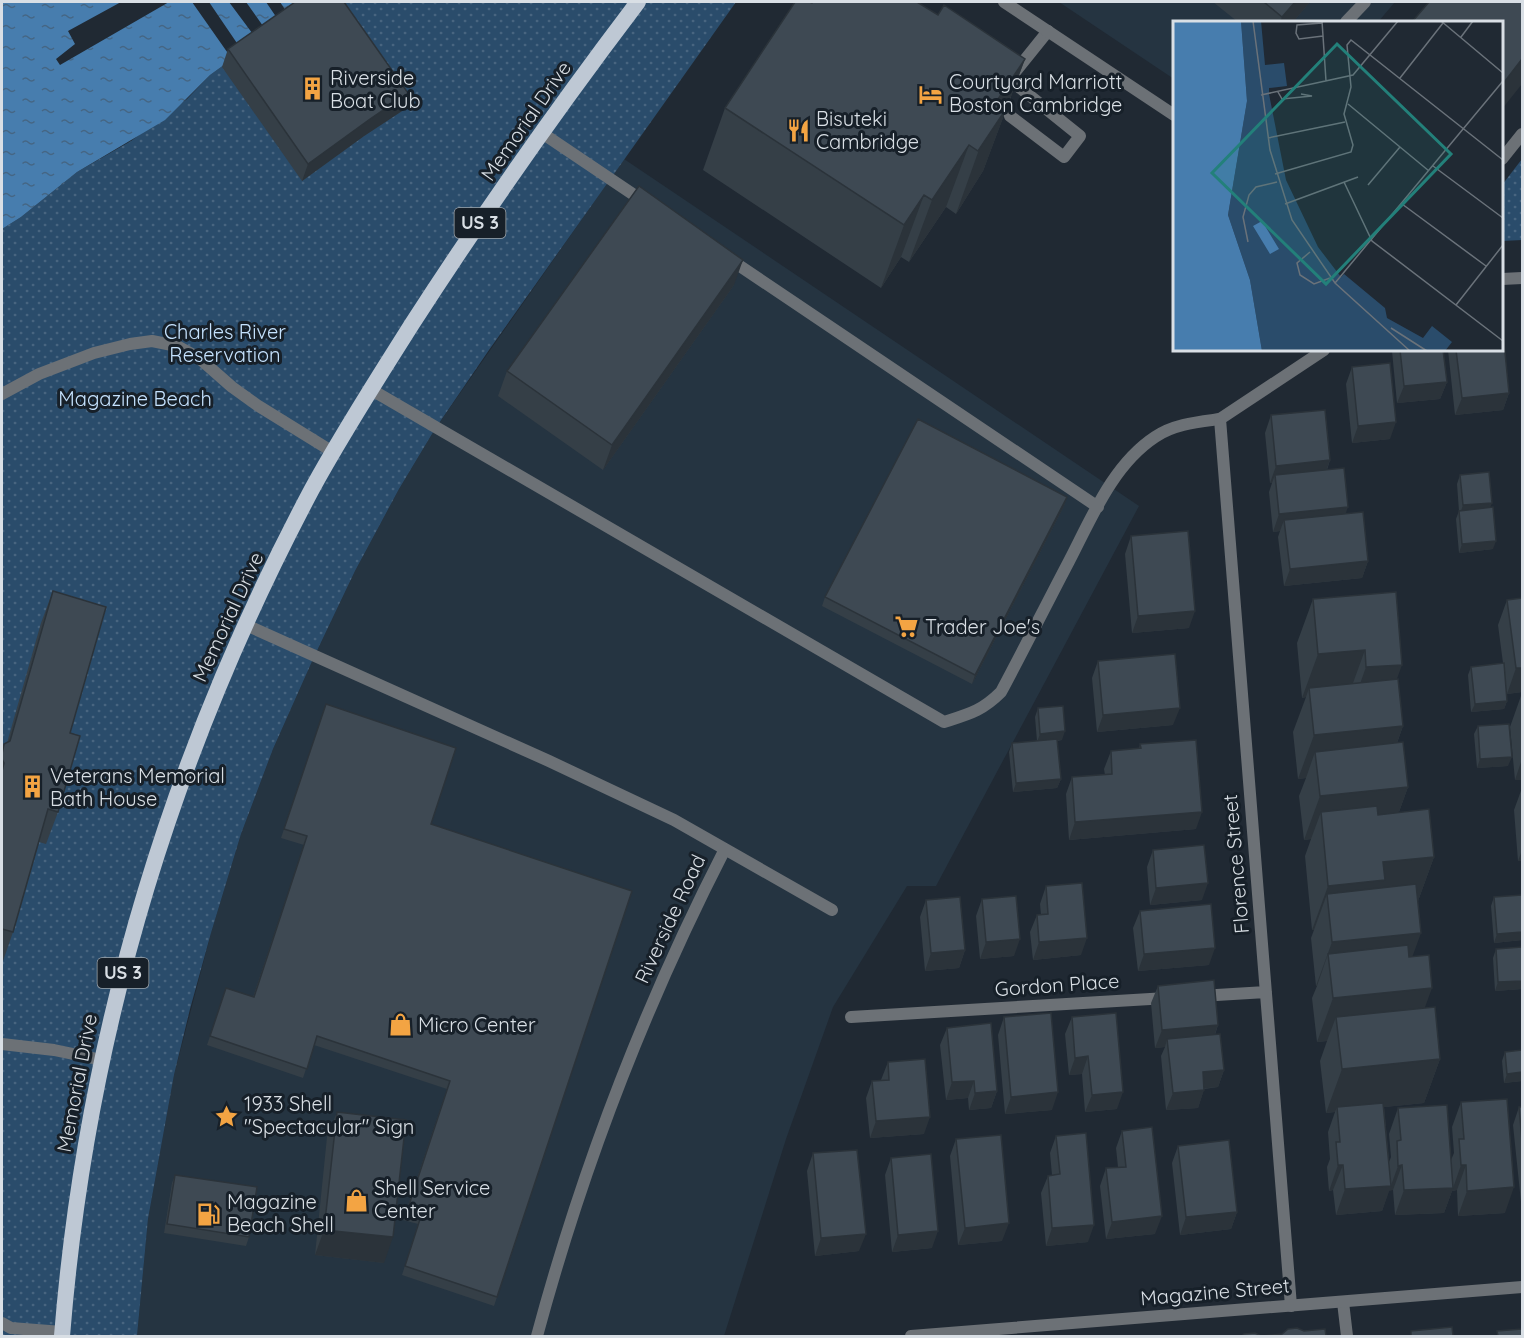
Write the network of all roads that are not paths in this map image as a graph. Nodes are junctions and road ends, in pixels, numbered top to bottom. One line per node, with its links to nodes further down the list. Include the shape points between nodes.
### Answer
1 (638, 2): 8 (highway, Memorial Drive / US 3)
2 (1004, 2): 5 (street)
3 (1365, 2): 4 (street)
4 (1347, 21)
5 (1048, 31): 6 (street); 7 (street)
6 (1009, 79): 6 (street, via 996,86 1010,116 1064,157 1080,136)
7 (1173, 114)
8 (543, 133): 11 (street); 16 (highway, Memorial Drive / US 3)
9 (1522, 134): 10 (street)
10 (1503, 158)
11 (659, 212)
12 (718, 251): 20 (street)
13 (1522, 278): 14 (street)
14 (1503, 279)
15 (1322, 351): 18 (street)
16 (370, 389): 19 (highway, Memorial Drive / US 3); 20 (street, via 944,722 970,714 1001,693)
17 (2, 394): 19 (street, via 39,374 94,353 152,341 177,346 199,358 257,405)
18 (1220, 419): 20 (street, via 1182,425 1156,436 1127,461); 24 (street, Florence Street)
19 (333, 452): 21 (highway, Memorial Drive / US 3)
20 (1098, 507)
21 (246, 625): 22 (street, Riverside Road, via 642,804); 27 (highway, Memorial Drive / US 3, via 166,824 133,932)
22 (724, 849): 23 (street); 33 (street, Riverside Road, via 660,984 627,1068 570,1225)
23 (832, 910)
24 (1266, 992): 25 (street, Gordon Place); 30 (street, Florence Street)
25 (851, 1017)
26 (2, 1044): 27 (street)
27 (102, 1059): 32 (highway, Memorial Drive / US 3, via 75,1208)
28 (1522, 1287): 29 (street, Magazine Street)
29 (1343, 1302): 30 (street, Magazine Street); 36 (street)
30 (1291, 1306): 35 (street, Magazine Street)
31 (2, 1323): 32 (street, via 11,1328)
32 (62, 1334)
33 (537, 1336)
34 (911, 1336): 35 (street, Magazine Street)
35 (935, 1336)
36 (1347, 1336)

